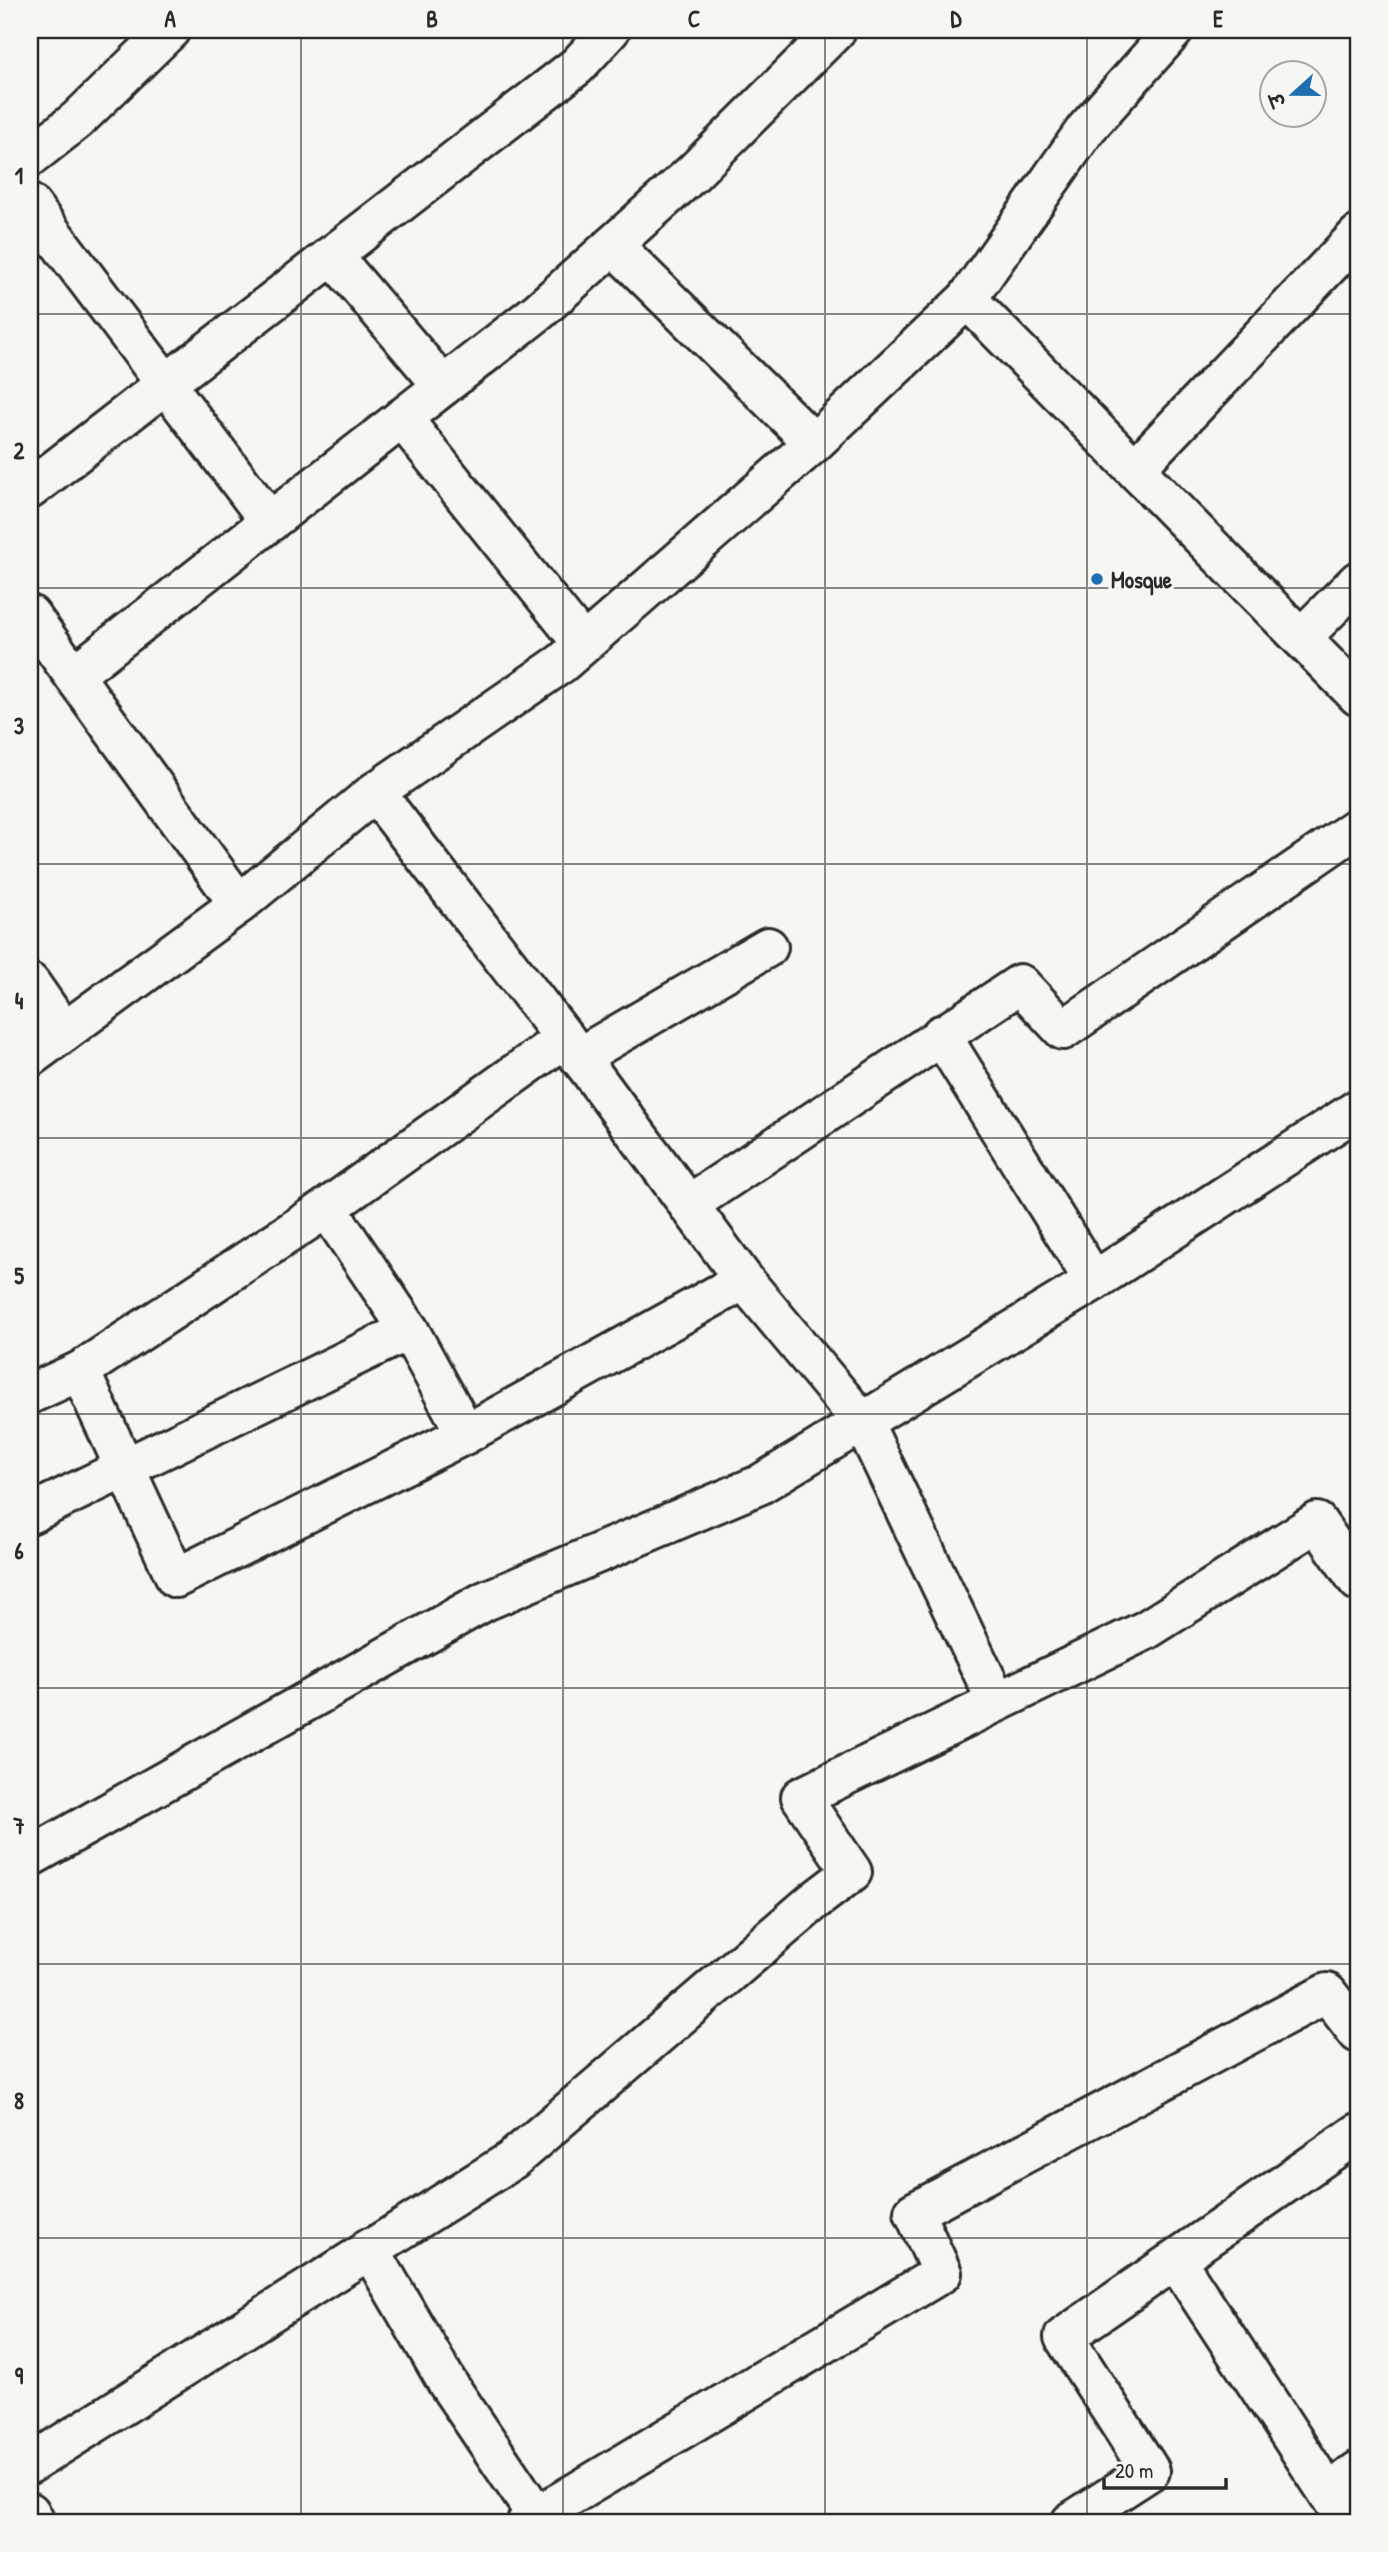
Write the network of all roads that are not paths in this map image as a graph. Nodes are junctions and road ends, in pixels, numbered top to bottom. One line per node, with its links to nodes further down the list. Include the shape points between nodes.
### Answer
1 (170, 30): 5 (street, via 77,121)
2 (610, 30): 9 (street, via 577,66)
3 (836, 30): 8 (street, via 693,173)
4 (1174, 30): 10 (street, via 1086,129)
5 (30, 157)
6 (30, 204): 11 (street)
7 (1358, 235): 15 (street)
8 (613, 245): 12 (street, via 539,311); 14 (street)
9 (332, 255): 11 (street); 12 (street)
10 (967, 299): 14 (street); 15 (street)
11 (167, 383): 16 (street); 17 (street)
12 (443, 386): 13 (street)
13 (402, 418): 17 (street); 21 (street)
14 (814, 443): 21 (street)
15 (1135, 469): 20 (street)
16 (30, 489)
17 (271, 522): 22 (street)
18 (1358, 581): 20 (street)
19 (30, 615): 22 (street)
20 (1301, 638): 23 (street)
21 (583, 644): 24 (street)
22 (74, 675): 26 (street)
23 (1358, 696)
24 (375, 792): 26 (street); 31 (street)
25 (1358, 827): 30 (street, via 1063,1030 1020,984)
26 (239, 904): 29 (street)
27 (768, 947): 31 (street)
28 (30, 983): 29 (street)
29 (64, 1032): 32 (street)
30 (941, 1035): 34 (street); 37 (street)
31 (572, 1048): 34 (street); 35 (street)
32 (30, 1057)
33 (1358, 1109): 37 (street)
34 (688, 1205): 36 (street)
35 (327, 1208): 38 (street); 39 (street)
36 (744, 1280): 41 (street); 42 (street)
37 (1094, 1281): 41 (street)
38 (409, 1330): 42 (street); 43 (street)
39 (80, 1371): 40 (street); 43 (street)
40 (30, 1394)
41 (864, 1424): 46 (street); 47 (street, via 759,1485 485,1601)
42 (466, 1434): 43 (street, via 176,1578)
43 (123, 1469): 44 (street)
44 (30, 1514)
45 (1358, 1581): 46 (street, via 1317,1522 1146,1630)
46 (997, 1702): 50 (street, via 801,1797 852,1872 512,2160)
47 (30, 1857)
48 (1358, 2033): 55 (street, via 1327,1993 914,2212 942,2273)
49 (1358, 2133): 51 (street)
50 (369, 2248): 52 (street); 55 (street)
51 (1177, 2262): 53 (street); 57 (street, via 1064,2337 1150,2471)
52 (30, 2464)
53 (1345, 2496)
54 (30, 2512): 56 (street)
55 (532, 2519)
56 (36, 2522)
57 (1071, 2522)

